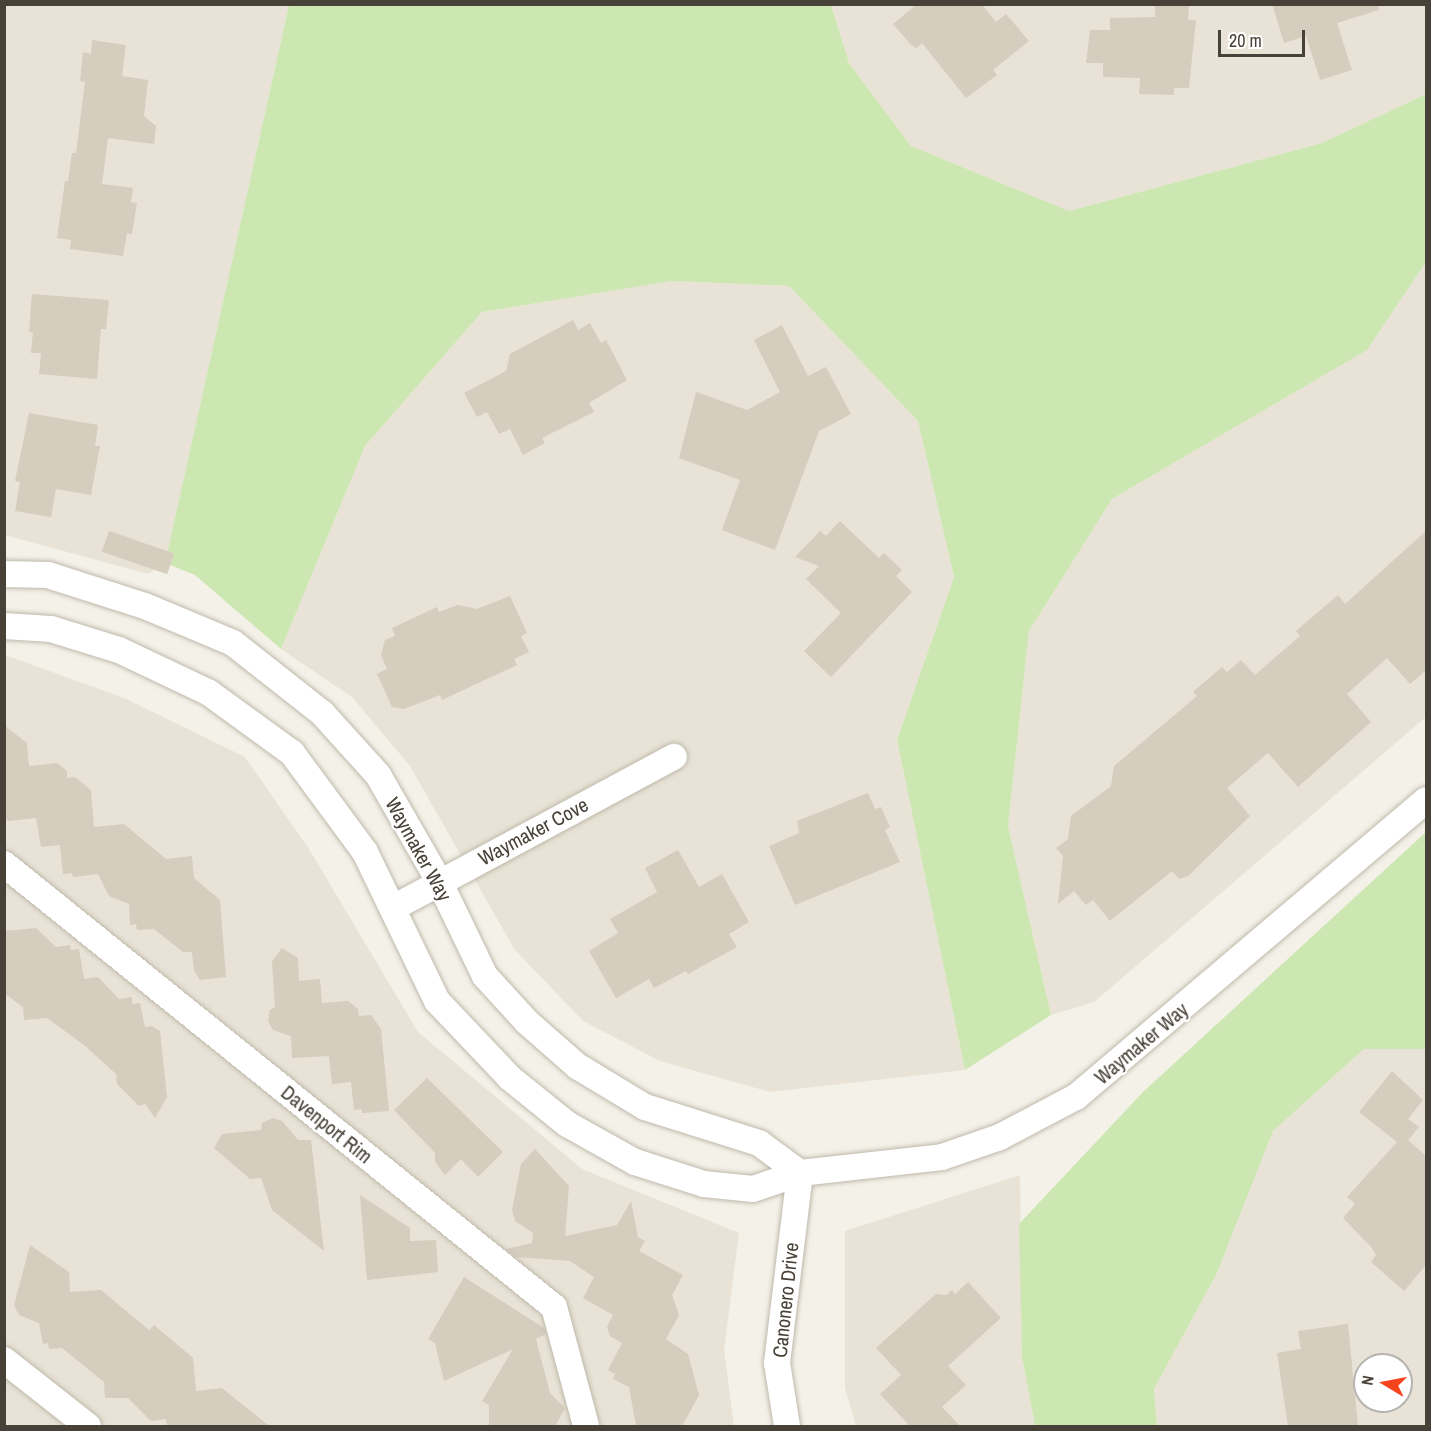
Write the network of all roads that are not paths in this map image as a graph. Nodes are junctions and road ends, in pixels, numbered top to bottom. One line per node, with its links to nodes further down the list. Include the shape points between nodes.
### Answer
1 (4, 574): 6 (street, Waymaker Way, via 48,575 145,606 233,643 322,713 378,775)
2 (4, 626): 7 (street, Waymaker Way, via 51,629 118,650 208,692 291,753 365,852)
3 (674, 757): 6 (street, Waymaker Cove)
4 (1426, 800): 8 (street, Waymaker Way, via 1076,1097 1000,1137 942,1157)
5 (4, 864): 11 (street, Davenport Rim, via 554,1307)
6 (439, 881): 7 (street, Waymaker Cove); 8 (street, Waymaker Way, via 484,976 527,1022 578,1066 645,1107 759,1143)
7 (393, 908): 8 (street, Waymaker Way, via 437,1001 510,1078 567,1124 635,1162 704,1184 753,1189)
8 (800, 1173): 12 (street, Canonero Drive, via 777,1363)
9 (4, 1360): 10 (street)
10 (88, 1426)
11 (586, 1426)
12 (787, 1426)

